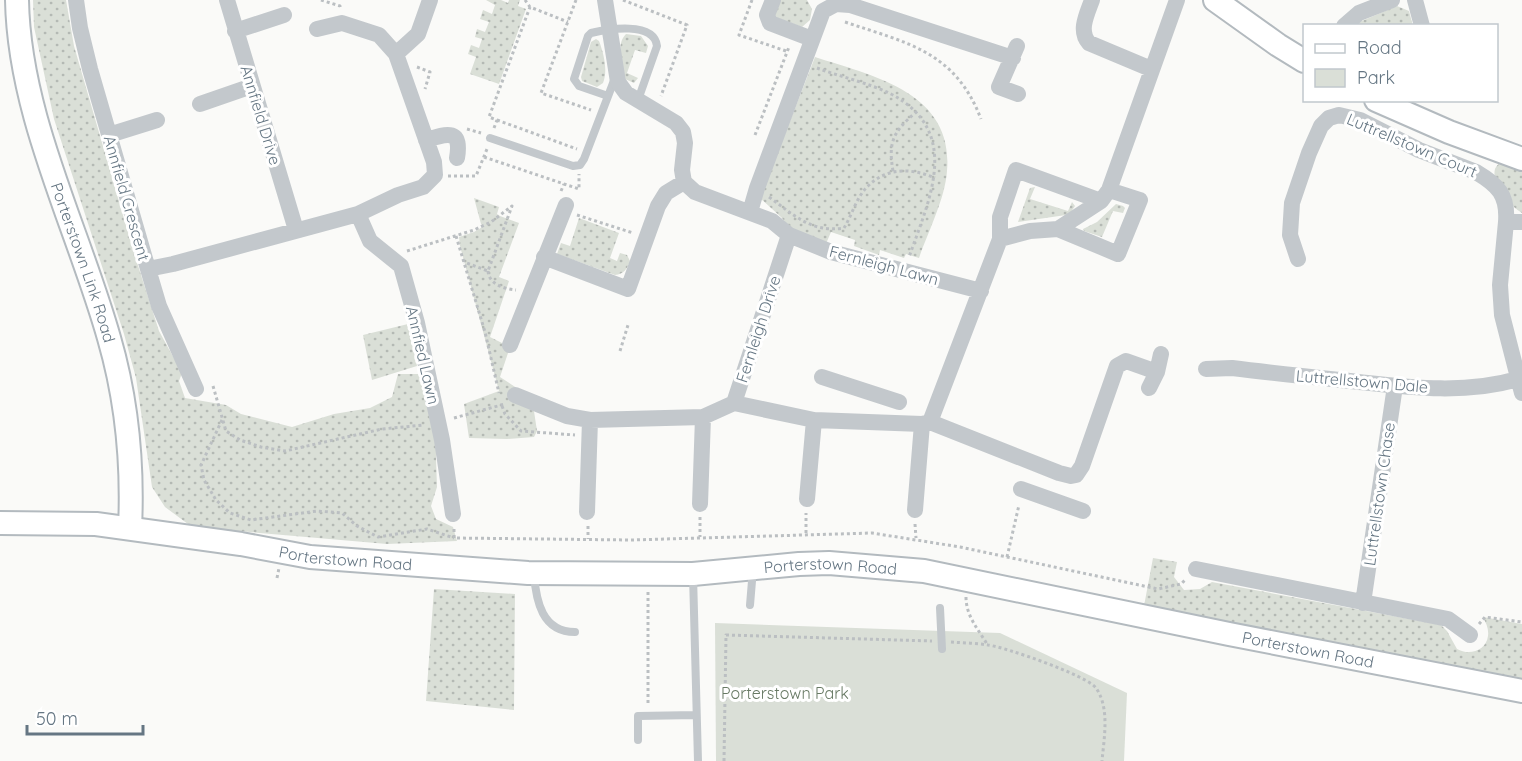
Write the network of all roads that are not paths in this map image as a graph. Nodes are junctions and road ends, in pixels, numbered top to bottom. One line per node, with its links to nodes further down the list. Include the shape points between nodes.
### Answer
1 (17, 0): 79 (street, Porterstown Link Road, via 22,55 39,125 121,385 132,486)
2 (77, 0): 32 (street, Annfield Crescent, via 80,28)
3 (227, 0): 19 (street, Annfield Drive)
4 (430, 0): 21 (street, via 416,37)
5 (605, 0): 18 (street)
6 (772, 0): 20 (street, via 767,15 770,23)
7 (1092, 0): 23 (street, via 1083,31 1089,44)
8 (1177, 0): 23 (street)
9 (1215, 0): 22 (street)
10 (1392, 0): 15 (street, via 1359,13)
11 (1415, 0): 16 (street)
12 (820, 5): 13 (street); 20 (street)
13 (881, 7): 26 (street, via 1015,52 999,87)
14 (284, 15): 19 (street)
15 (1346, 24)
16 (1421, 24)
17 (317, 29): 21 (street, via 342,23 379,35)
18 (609, 29): 24 (street); 27 (lane, via 588,36 574,78 579,86); 28 (lane, via 648,32 656,40)
19 (235, 31): 25 (street, Annfield Drive)
20 (804, 36): 41 (street, via 812,63 757,188)
21 (396, 54): 34 (street)
22 (1303, 60)
23 (1151, 69): 38 (street)
24 (616, 77): 27 (lane); 28 (street, via 626,93)
25 (252, 86): 30 (street); 44 (street, Annfield Drive)
26 (1018, 94)
27 (608, 96): 33 (lane, via 580,165)
28 (638, 100): 37 (street, via 676,123 683,132)
29 (1381, 102): 36 (street)
30 (200, 104)
31 (157, 120): 32 (street)
32 (110, 135): 49 (street, Annfield Crescent)
33 (490, 138)
34 (426, 140): 35 (street, via 452,136 459,144); 40 (street, via 435,175 423,187)
35 (457, 158)
36 (1522, 159)
37 (684, 182): 41 (street, via 695,192); 47 (street, via 666,193 658,206 628,289)
38 (1105, 195): 43 (street); 43 (street, via 1140,200 1118,254); 46 (street, via 1016,170 1000,217)
39 (566, 205): 47 (street)
40 (358, 213): 44 (street); 77 (street, Annfied Lawn, via 370,241 401,267 438,422)
41 (750, 213): 45 (street, via 772,221)
42 (1514, 222): 48 (street, Luttrellstown Court, via 1502,193 1485,177 1402,143 1360,120 1339,115 1329,118 1316,135 1292,203 1290,235); 57 (street, via 1500,300)
43 (1058, 229): 46 (street)
44 (296, 230): 49 (street)
45 (789, 235): 50 (street, Fernleigh Lawn, via 831,252); 63 (street, Fernleigh Drive)
46 (1000, 239): 50 (street)
47 (544, 257): 51 (street)
48 (1298, 259)
49 (148, 269): 59 (street, Annfield Crescent, via 159,306)
50 (981, 291): 68 (street)
51 (510, 345)
52 (1161, 354): 54 (street)
53 (1206, 369): 56 (street, Luttrellstown Dale, via 1232,368)
54 (1157, 372): 58 (street); 69 (street, via 1126,361 1117,366 1080,472 1071,476)
55 (822, 377): 61 (street)
56 (1395, 386): 57 (street, Luttrellstown Dale); 84 (street, Luttrellstown Chase)
57 (1520, 386)
58 (1149, 388)
59 (196, 389)
60 (514, 395): 65 (street, via 567,416)
61 (879, 395): 62 (street); 67 (street)
62 (899, 402)
63 (734, 403): 64 (street); 66 (street, Fernleigh Drive)
64 (703, 417): 65 (street); 73 (street)
65 (590, 420): 76 (street)
66 (814, 420): 67 (street, Fernleigh Drive); 71 (street)
67 (869, 422): 68 (street, Fernleigh Drive)
68 (926, 423): 69 (street, Fernleigh Drive); 74 (street)
69 (1059, 473): 72 (street)
70 (1021, 489): 72 (street)
71 (807, 499)
72 (1049, 499): 75 (street)
73 (700, 504)
74 (915, 510)
75 (1083, 511)
76 (588, 512)
77 (453, 514)
78 (0, 523): 79 (street, Porterstown Road)
79 (130, 528): 82 (street, Porterstown Road, via 310,557)
80 (753, 568): 83 (street, Porterstown Road); 85 (lane); 90 (street, Porterstown Road, via 829,563 924,571)
81 (1196, 569): 84 (street)
82 (531, 573): 83 (street, Porterstown Road); 87 (lane, via 536,597 548,620 562,632)
83 (693, 574): 91 (lane)
84 (1363, 603): 88 (street, via 1448,619)
85 (750, 605)
86 (940, 608): 89 (lane)
87 (575, 632)
88 (1470, 635)
89 (942, 645)
90 (1522, 691)
91 (696, 715): 92 (lane, via 638,716); 93 (lane)
92 (638, 740)
93 (698, 761)

